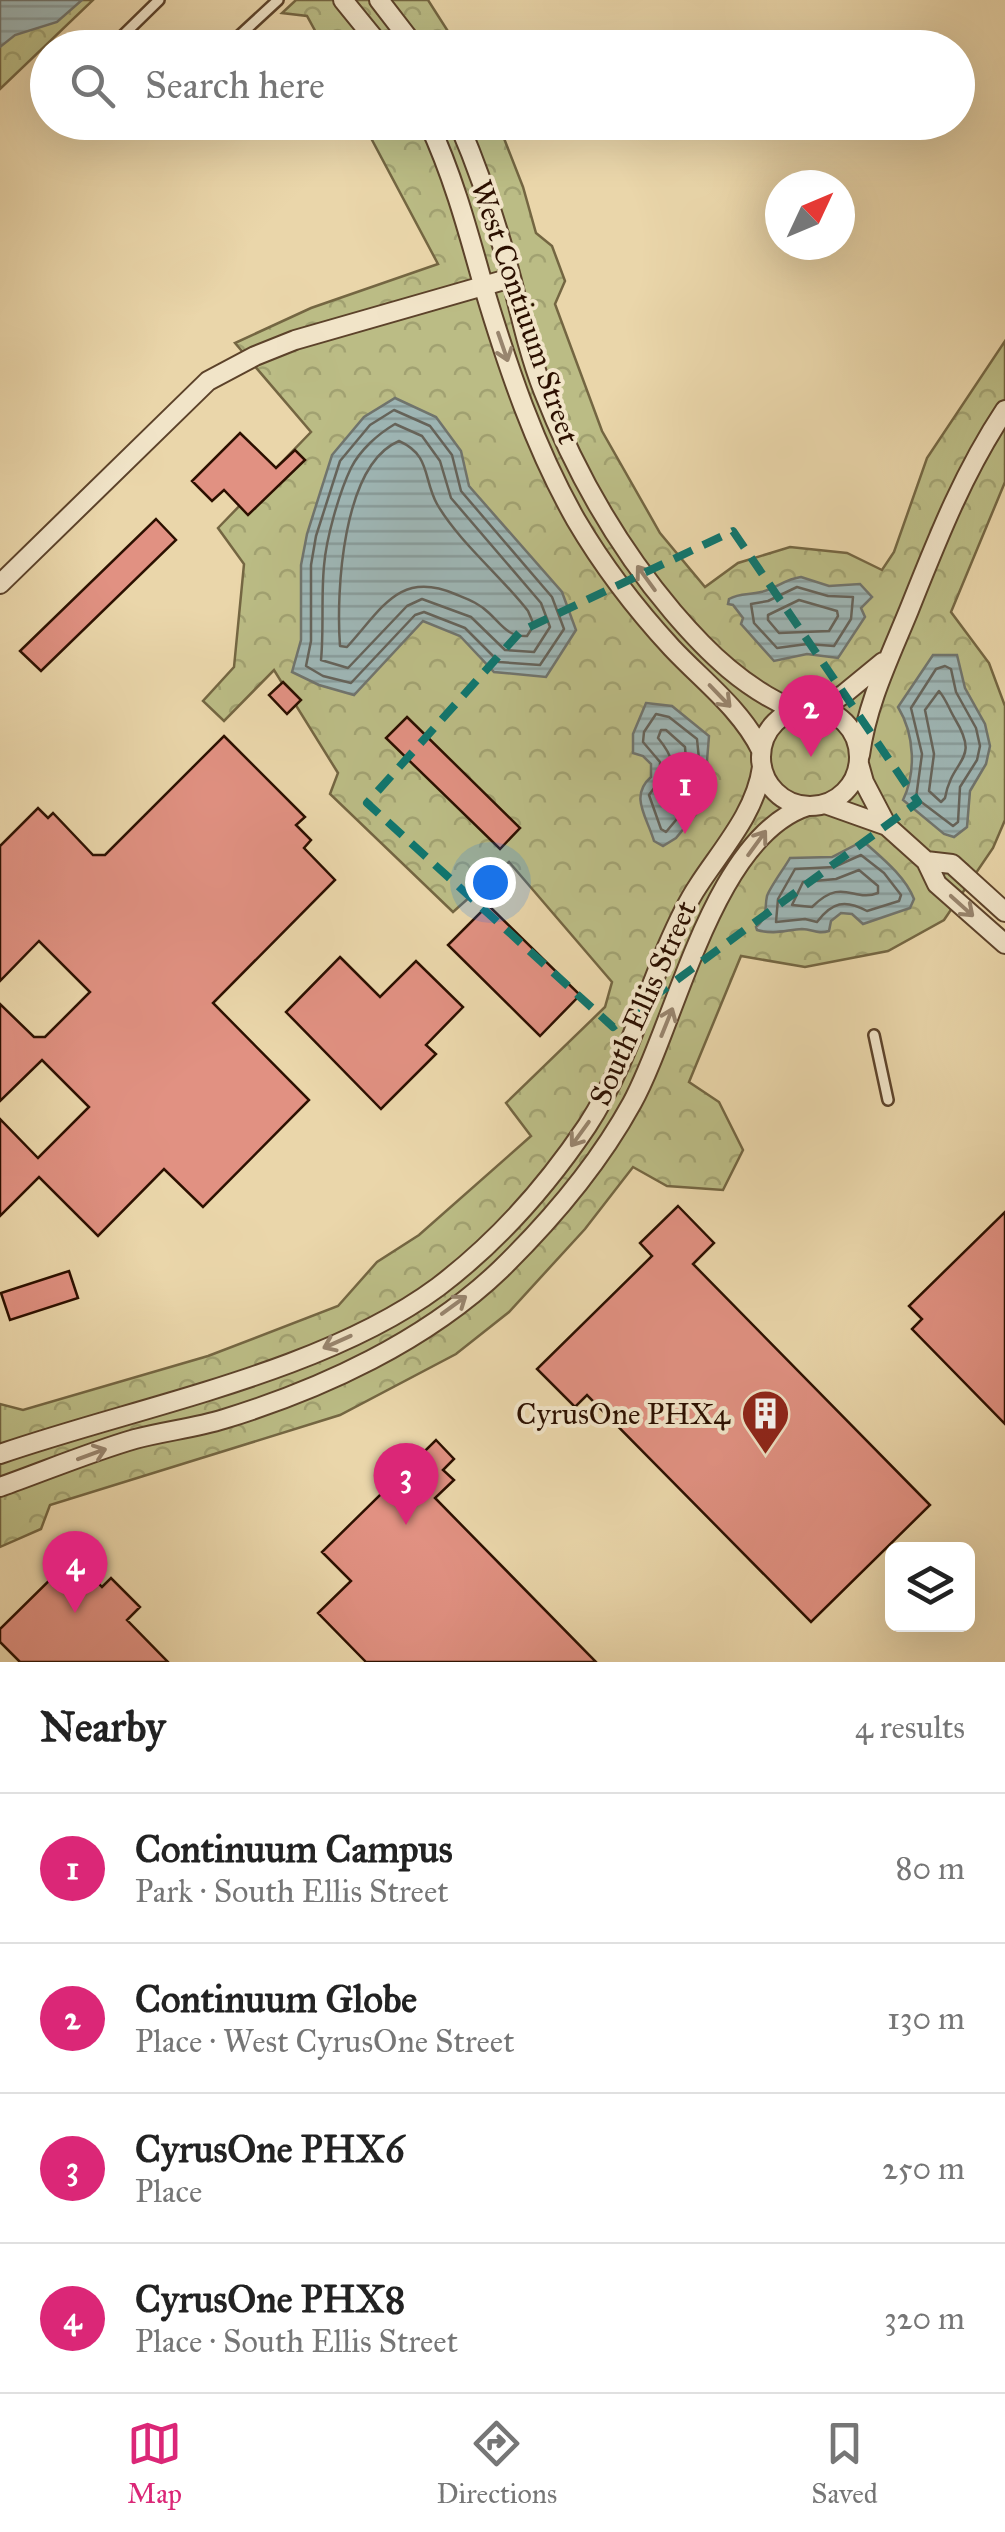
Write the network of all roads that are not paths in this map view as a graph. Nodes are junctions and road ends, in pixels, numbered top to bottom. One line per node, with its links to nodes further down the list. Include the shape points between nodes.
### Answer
1 (159, 0): 7 (lane)
2 (256, 0): 6 (lane)
3 (278, 0): 6 (lane)
4 (343, 0): 9 (street)
5 (380, 0): 10 (street)
6 (266, 10): 8 (lane)
7 (128, 30)
8 (245, 30)
9 (367, 30)
10 (402, 30)
11 (435, 140): 14 (street, West Contiuum Street)
12 (464, 140): 13 (street, West Contiuum Street)
13 (511, 278): 14 (street); 19 (street, West Contiuum Street, one-way to 13, via 756,692 709,653 622,545 542,388)
14 (484, 285): 16 (street, via 295,340 208,381); 20 (street, West Contiuum Street, one-way to 20, via 538,445 577,521 618,585 746,725)
15 (1005, 410): 17 (street, via 955,496)
16 (0, 584)
17 (887, 658): 18 (street); 21 (street)
18 (821, 709): 19 (street); 21 (street, via 848,726)
19 (795, 710): 20 (street, via 772,725)
20 (762, 759): 22 (street, via 778,794); 29 (street, South Ellis Street, one-way to 29, via 760,785 668,944 627,1051 588,1125 480,1253 375,1324 294,1360)
21 (859, 760): 22 (street, via 848,789); 23 (street)
22 (816, 805): 23 (street); 30 (street, South Ellis Street, one-way to 22, via 307,1390 395,1346 500,1270 604,1148 633,1101 688,962 736,872 767,829 794,810)
23 (887, 826): 24 (street)
24 (926, 861): 25 (street, via 952,864); 26 (street, one-way to 26, via 937,884)
25 (1005, 912)
26 (1005, 944)
27 (874, 1034): 28 (lane)
28 (888, 1100)
29 (0, 1454)
30 (0, 1487)

